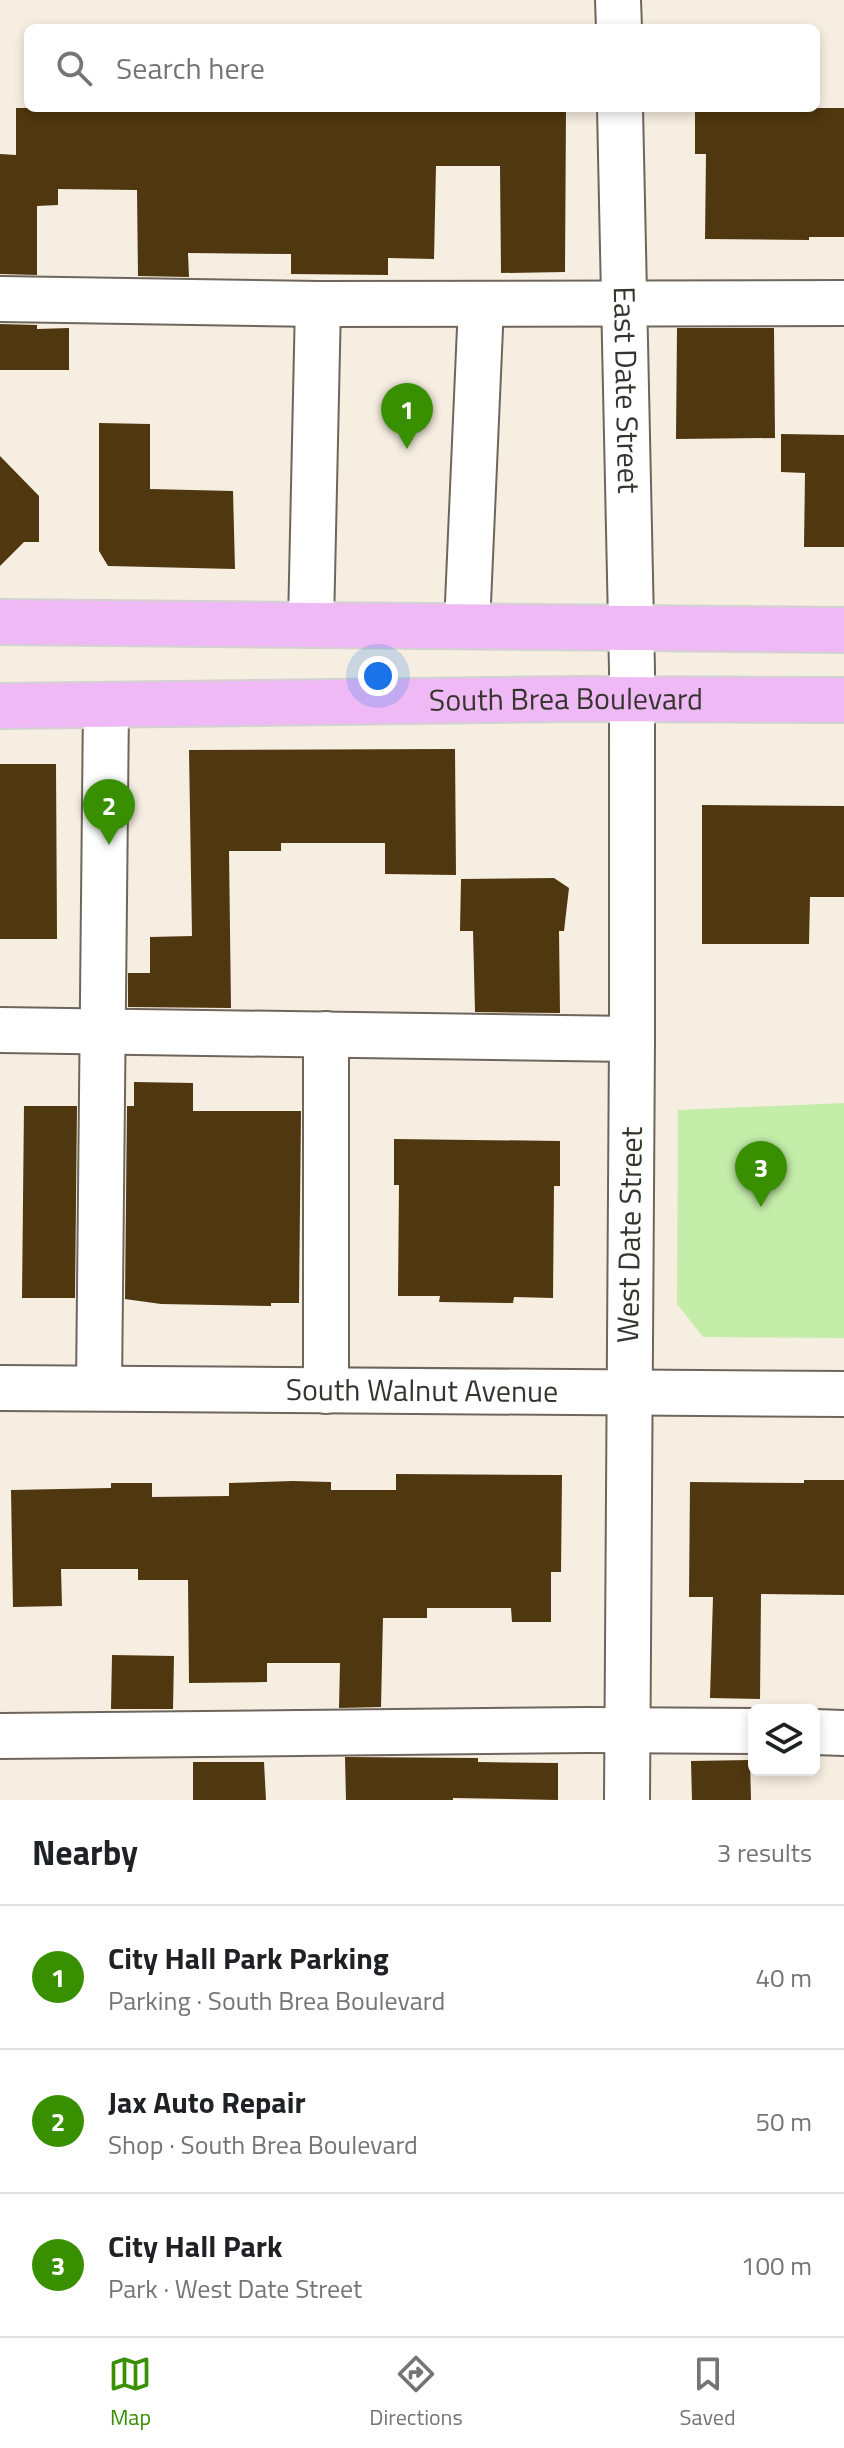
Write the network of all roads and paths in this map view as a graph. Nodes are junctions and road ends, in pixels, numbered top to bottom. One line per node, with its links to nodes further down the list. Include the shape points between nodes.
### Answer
1 (618, 0): 2 (street)
2 (619, 24)
3 (620, 112): 5 (street, East Date Street)
4 (0, 299): 7 (street)
5 (623, 302): 6 (street); 8 (street); 13 (street, East Date Street)
6 (844, 303)
7 (318, 304): 8 (street); 10 (street)
8 (481, 305): 11 (street)
9 (0, 622): 10 (main road, South Brea Boulevard)
10 (311, 624): 11 (main road, South Brea Boulevard)
11 (467, 626): 13 (main road, South Brea Boulevard)
12 (844, 630): 13 (main road, South Brea Boulevard)
13 (631, 667): 14 (main road, South Brea Boulevard); 15 (main road, South Brea Boulevard, via 575,699); 20 (street, West Date Street)
14 (844, 700)
15 (106, 705): 16 (main road, South Brea Boulevard); 18 (street)
16 (0, 706)
17 (0, 1030): 18 (street)
18 (104, 1031): 19 (street); 22 (street)
19 (326, 1034): 20 (street); 23 (street)
20 (632, 1039): 24 (street, West Date Street)
21 (0, 1388): 22 (street, South Walnut Avenue)
22 (99, 1388): 23 (street, South Walnut Avenue)
23 (326, 1391): 24 (street, South Walnut Avenue)
24 (629, 1394): 25 (street, South Walnut Avenue); 26 (street, West Date Street)
25 (844, 1394)
26 (627, 1730): 27 (street); 30 (street); 31 (street, West Date Street)
27 (748, 1731)
28 (820, 1732): 29 (street)
29 (844, 1733)
30 (0, 1736)
31 (627, 1800)

